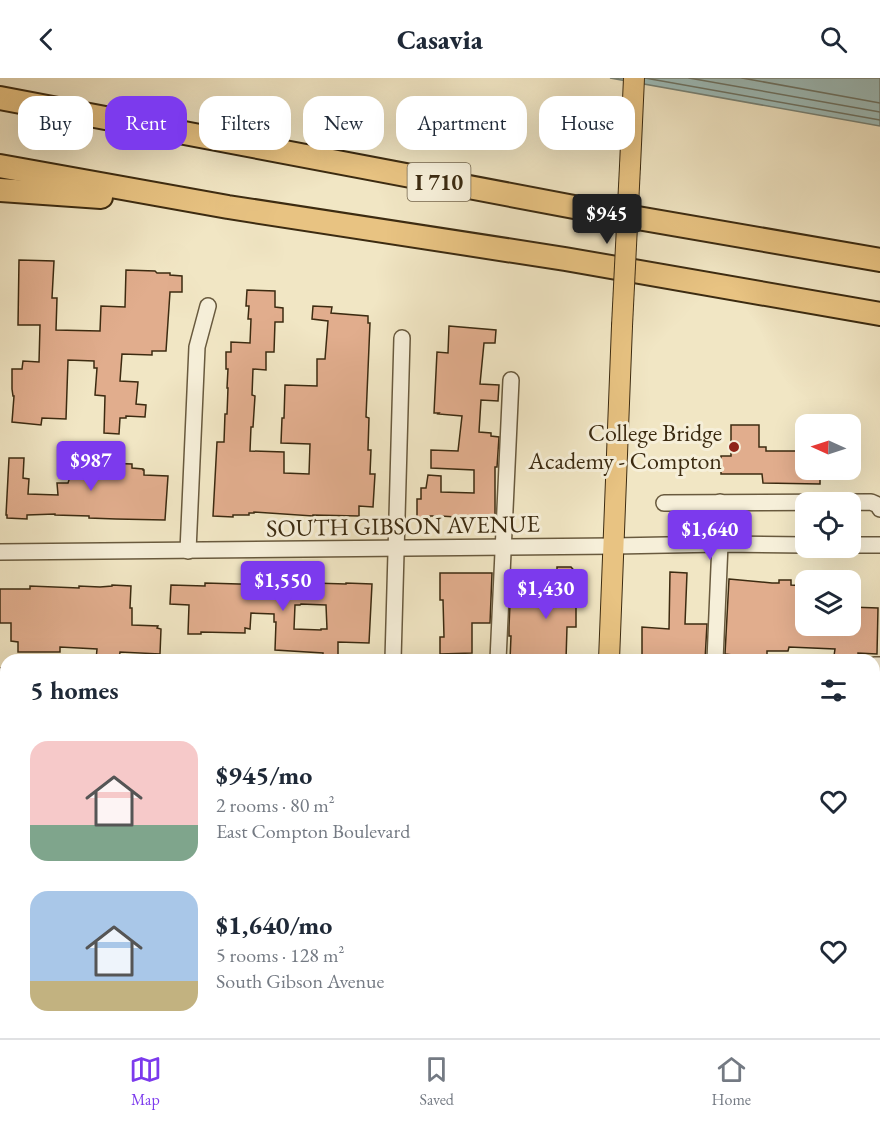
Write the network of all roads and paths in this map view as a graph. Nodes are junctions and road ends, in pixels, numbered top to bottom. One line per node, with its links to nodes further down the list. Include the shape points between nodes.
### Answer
1 (634, 78): 17 (main road, bridge)
2 (0, 98): 6 (highway, I 710, via 574,207)
3 (0, 166): 5 (highway, I 710)
4 (0, 190): 5 (highway)
5 (228, 207): 8 (highway, I 710, via 565,258)
6 (880, 260)
7 (208, 306): 21 (street, via 197,346)
8 (880, 314)
9 (402, 338): 20 (street)
10 (511, 380): 19 (street)
11 (664, 502): 12 (street)
12 (720, 502): 13 (street, via 871,502); 14 (street)
13 (880, 509)
14 (720, 544): 15 (street, SOUTH GIBSON AVENUE); 17 (street, SOUTH GIBSON AVENUE); 26 (street)
15 (795, 545)
16 (861, 545): 18 (street)
17 (614, 546): 19 (street, SOUTH GIBSON AVENUE); 25 (main road)
18 (880, 546)
19 (502, 548): 20 (street, SOUTH GIBSON AVENUE); 24 (street)
20 (395, 549): 21 (street, SOUTH GIBSON AVENUE); 23 (street)
21 (188, 550): 22 (street, SOUTH GIBSON AVENUE)
22 (0, 552)
23 (393, 654)
24 (498, 654)
25 (609, 654)
26 (715, 654)

